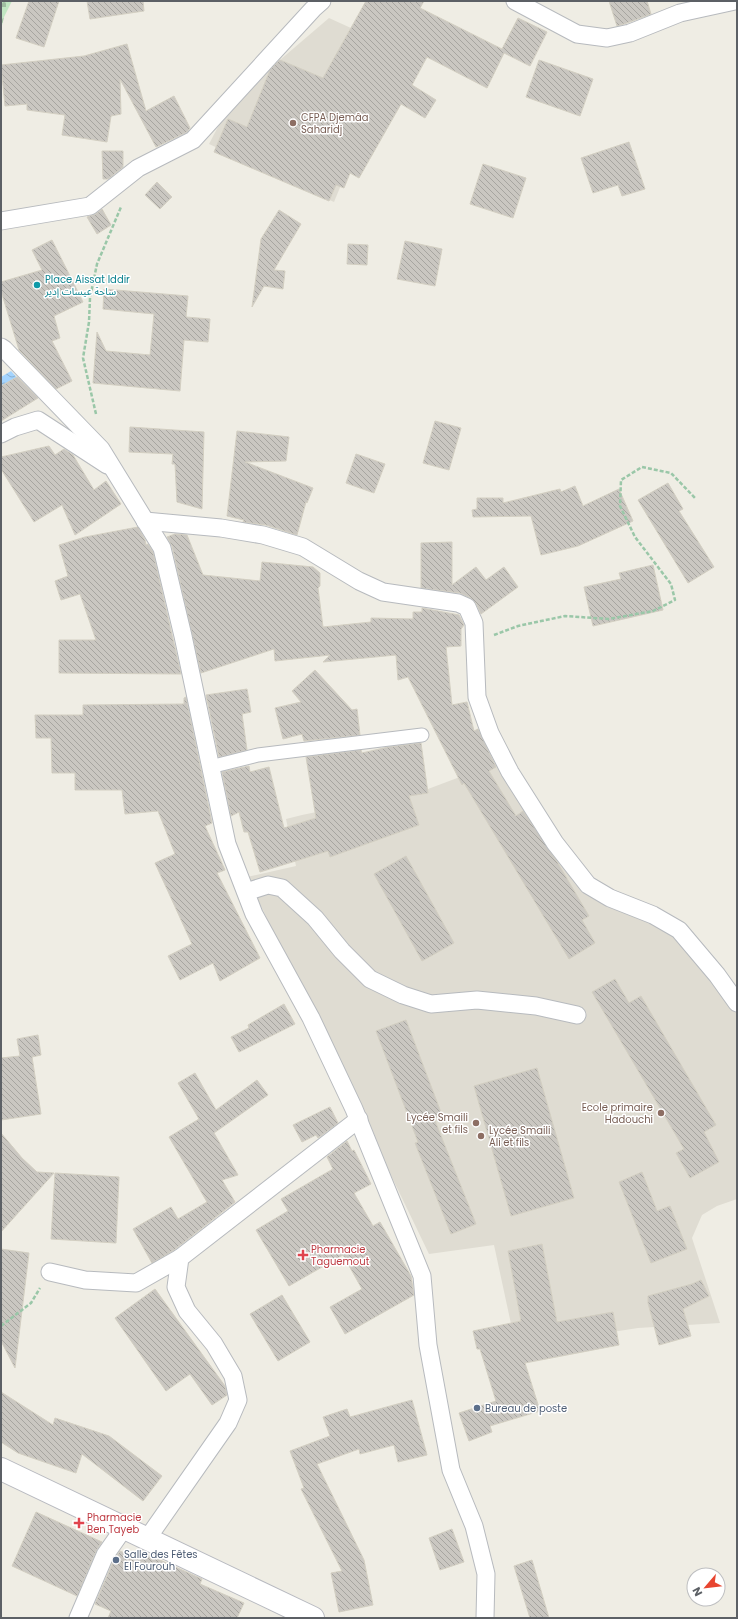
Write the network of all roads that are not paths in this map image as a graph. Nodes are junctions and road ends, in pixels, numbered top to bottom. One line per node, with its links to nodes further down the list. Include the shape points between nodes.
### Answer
1 (322, 1): 4 (street, via 193,140 138,168 90,206)
2 (515, 1): 3 (street, via 577,34 607,38 680,13)
3 (735, 1)
4 (1, 221)
5 (1, 347): 7 (street, via 101,449)
6 (1, 434): 7 (street, via 38,420)
7 (115, 471): 8 (street)
8 (145, 521): 10 (street, via 162,548); 12 (street, via 222,528 263,535 303,547 359,581 383,592 458,603 466,607 474,623 477,697 490,733 510,772 555,842 588,885 679,930)
9 (422, 735): 10 (street, via 258,755)
10 (210, 767): 11 (street, via 227,844)
11 (246, 892): 13 (street, via 268,885 282,888 315,918 342,951 370,979 402,995 431,1004 477,1000 536,1006); 14 (street, via 254,914 312,1018)
12 (737, 1003)
13 (577, 1015)
14 (359, 1119): 15 (street); 22 (street, via 422,1276 428,1345 451,1470 474,1526 486,1574)
15 (180, 1258): 16 (street, via 136,1283 85,1280); 19 (street, via 176,1287 187,1311 214,1344 233,1376 238,1400 228,1423)
16 (50, 1272)
17 (1, 1469): 18 (main road)
18 (124, 1528): 19 (main road); 20 (street, via 105,1555)
19 (147, 1539): 21 (main road)
20 (78, 1618)
21 (313, 1618)
22 (485, 1618)

